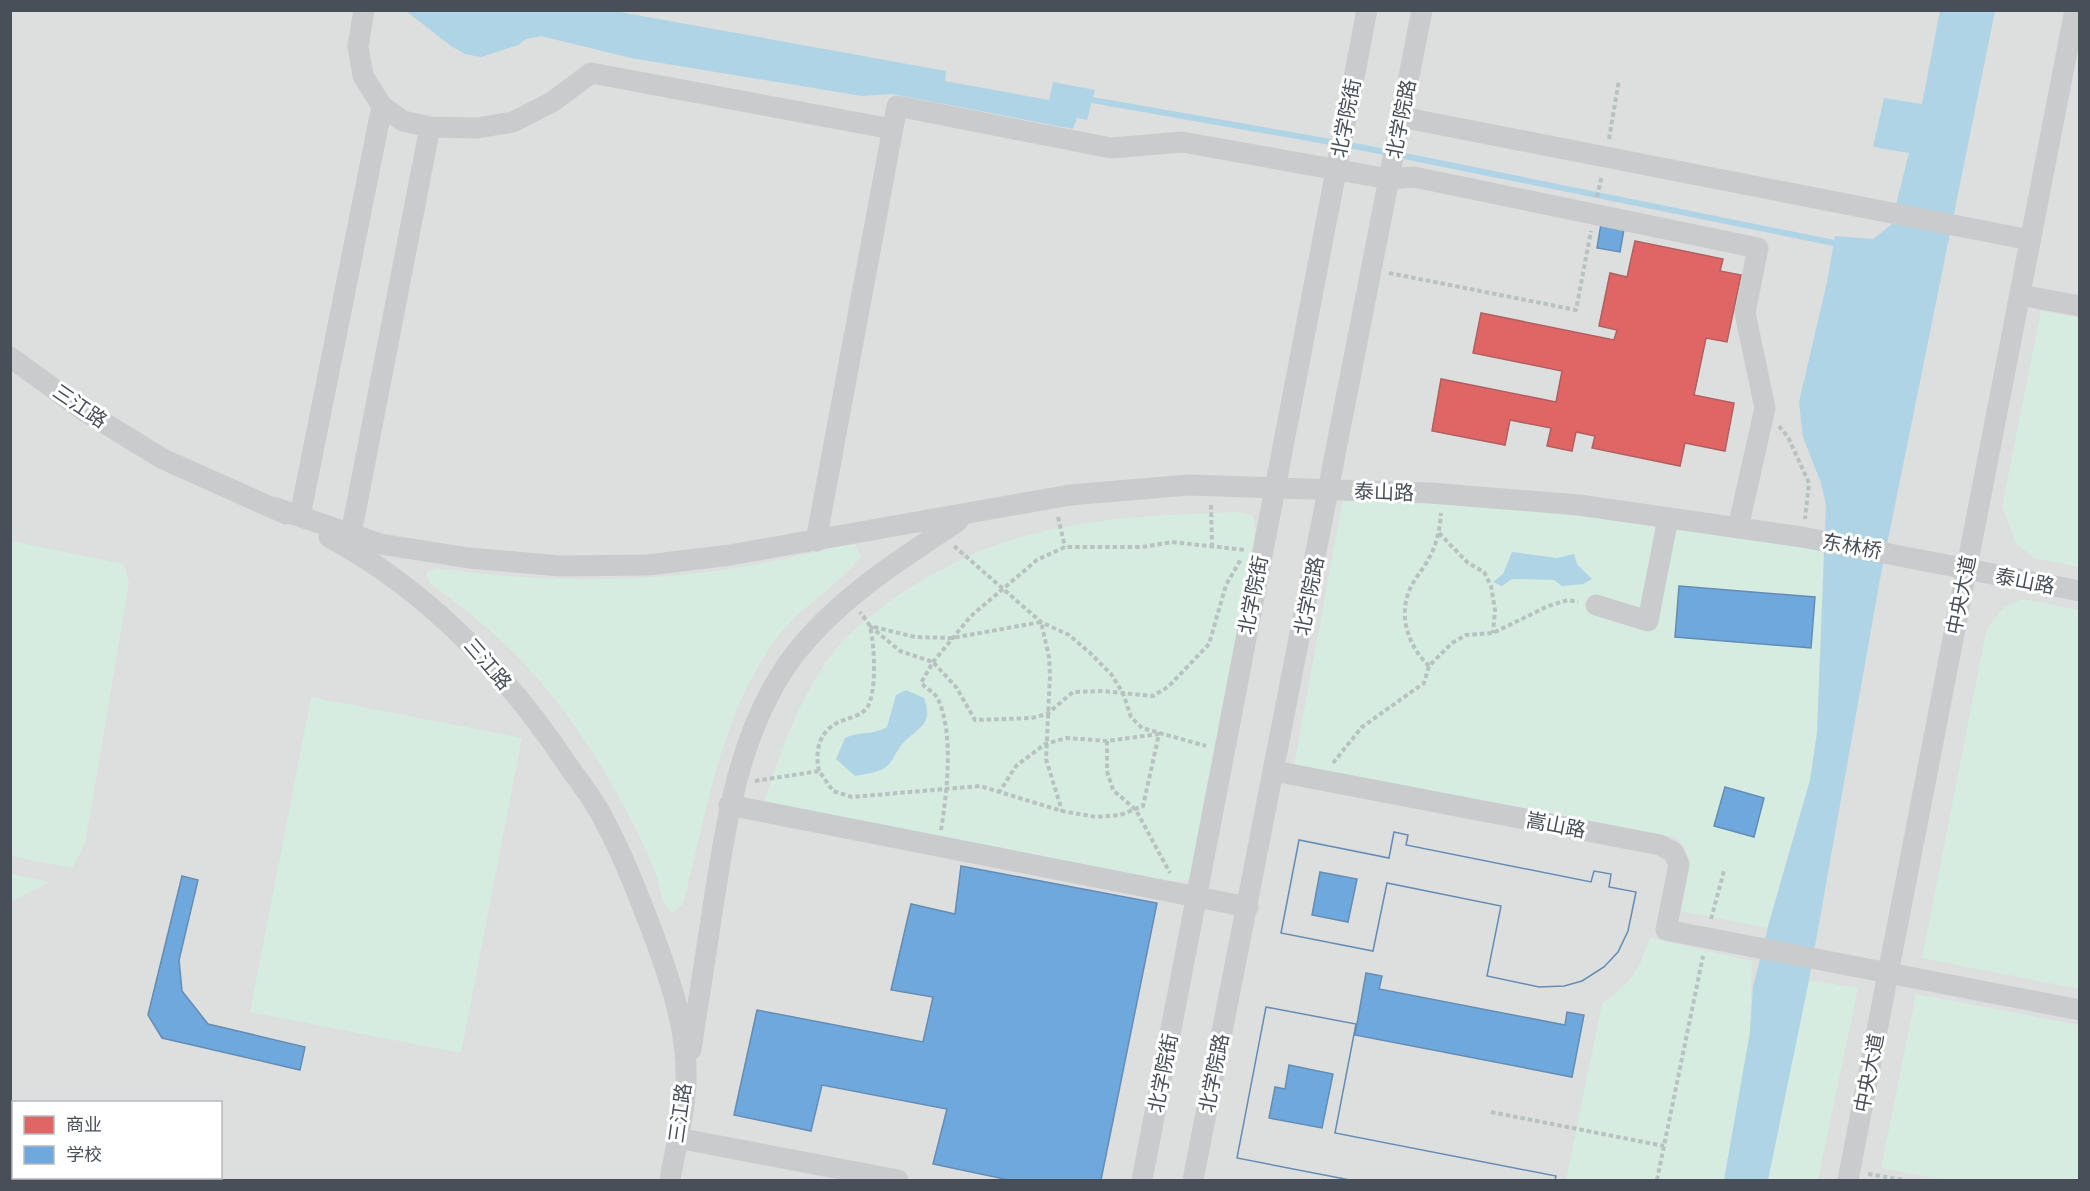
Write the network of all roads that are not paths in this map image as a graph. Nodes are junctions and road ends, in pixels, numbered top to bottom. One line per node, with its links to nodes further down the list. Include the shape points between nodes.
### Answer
1 (1367, 10): 9 (street, 北学院街)
2 (1422, 10): 6 (street, 北学院路)
3 (2074, 10): 11 (street, 中央大道)
4 (364, 12): 5 (street, via 358,46 363,76)
5 (382, 106): 7 (street, via 403,121); 19 (street)
6 (1401, 117): 10 (street, 北学院路); 11 (street)
7 (430, 127): 8 (street, via 477,128 513,122 552,102 591,73); 22 (street)
8 (892, 129): 9 (street, via 897,106 1111,148 1182,142); 24 (street)
9 (1336, 170): 10 (street); 15 (street, 北学院街)
10 (1389, 179): 16 (street, 北学院路); 21 (street, via 1414,177 1758,248 1744,313 1765,408)
11 (2030, 240): 12 (street, 中央大道)
12 (2020, 295): 13 (street); 26 (street, 中央大道)
13 (2079, 306)
14 (10, 357): 17 (street, 三江路, via 83,410 163,459)
15 (1274, 488): 16 (street, 泰山路); 18 (street, 泰山路, via 1188,485 1054,499); 31 (street, 北学院街, via 1254,552 1223,751)
16 (1329, 490): 20 (street, 泰山路, via 1579,504); 29 (street, 北学院路)
17 (273, 507): 19 (street, 泰山路); 35 (street, 三江路, via 368,558 450,622 499,674 554,744 603,818 638,893 680,1020)
18 (966, 515): 24 (street, 泰山路); 30 (street, via 849,599 794,656 766,701)
19 (300, 516): 22 (street, 泰山路)
20 (1668, 518): 21 (street, 泰山路); 28 (street, via 1648,621)
21 (1738, 528): 23 (street, 泰山路)
22 (351, 534): 24 (street, 泰山路, via 380,544 469,558 561,566 648,565)
23 (1802, 537): 25 (street, 东林桥)
24 (816, 541)
25 (1901, 555): 26 (street, 泰山路)
26 (1966, 569): 27 (street, 泰山路); 33 (street, 中央大道)
27 (2079, 591)
28 (1596, 605)
29 (1274, 771): 32 (street, 北学院路); 33 (street, 嵩山路, via 1660,845 1673,852 1679,864 1666,930)
30 (729, 805): 31 (street); 35 (street)
31 (1190, 895): 32 (street); 40 (street, 北学院街)
32 (1248, 907): 41 (street, 北学院路)
33 (1888, 974): 34 (street, 嵩山路); 37 (street, 中央大道)
34 (2079, 1010)
35 (686, 1082): 36 (street, 三江路)
36 (677, 1137): 38 (street, 三江路); 39 (street)
37 (1849, 1175)
38 (670, 1180)
39 (898, 1180)
40 (1142, 1180)
41 (1193, 1180)

